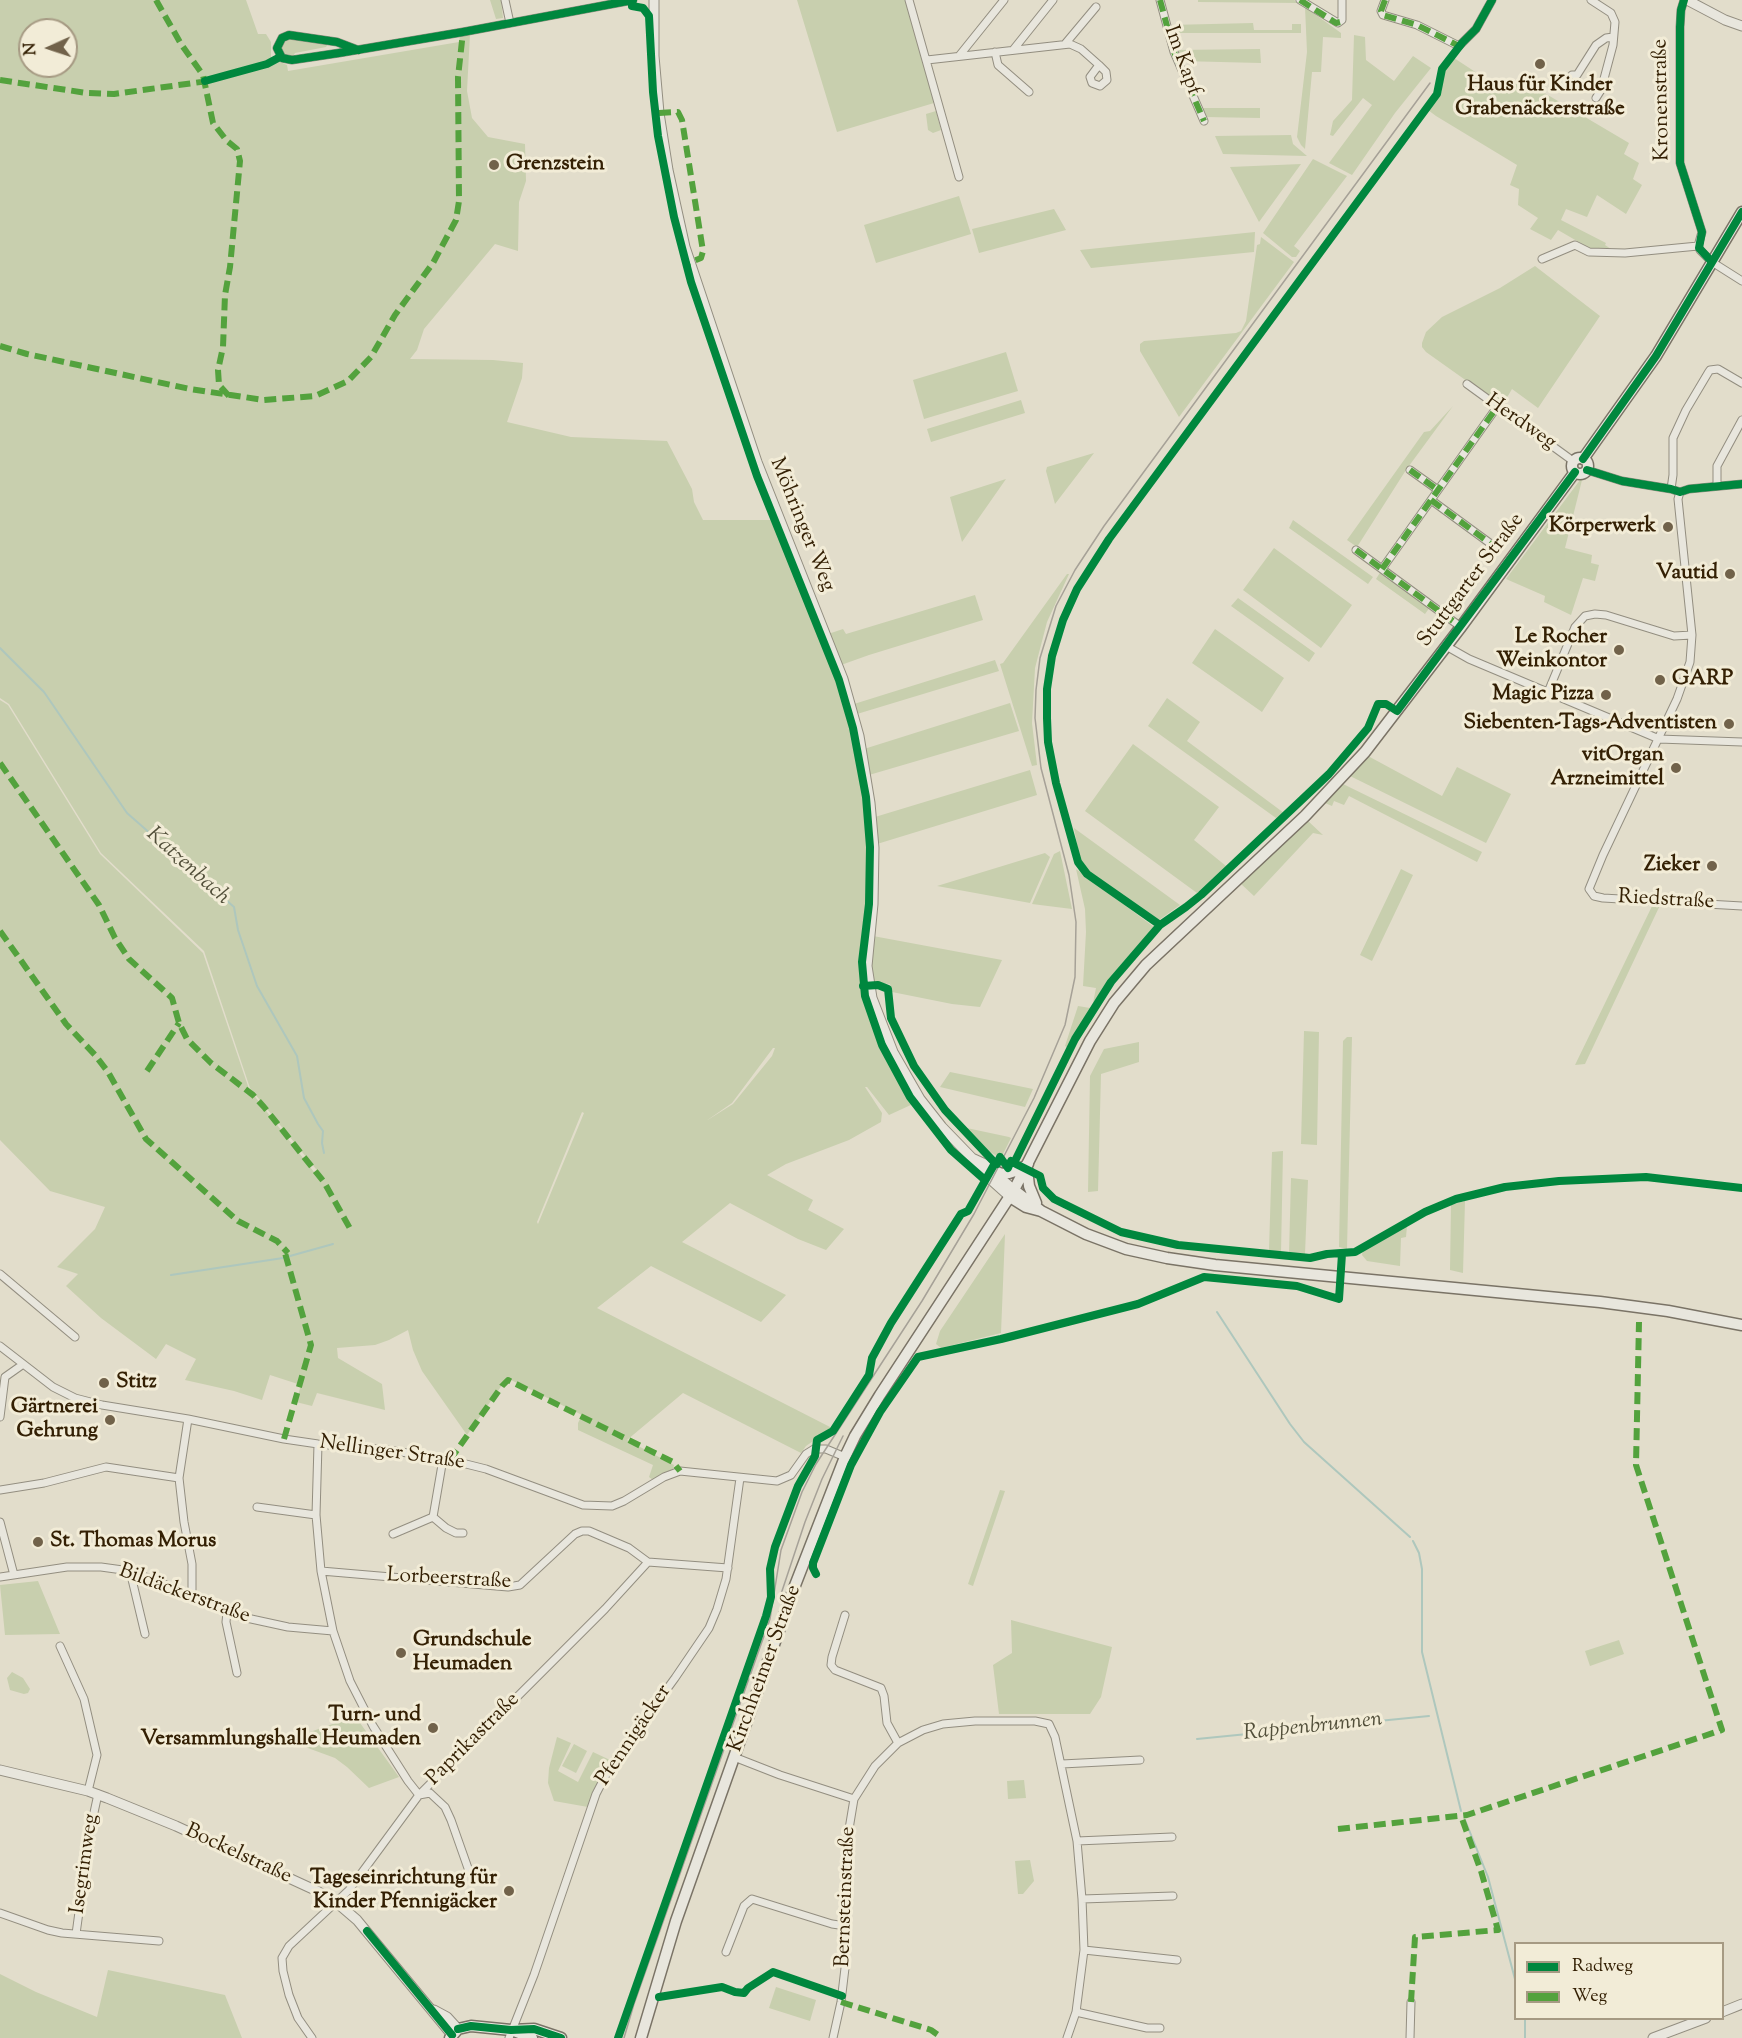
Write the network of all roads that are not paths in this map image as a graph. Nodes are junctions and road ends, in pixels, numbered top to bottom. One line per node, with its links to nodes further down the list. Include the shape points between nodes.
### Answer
1 (505, 0): 15 (street)
2 (633, 0): 15 (street)
3 (654, 0): 57 (street, Möhringer Weg, via 659,113 685,247 757,462 839,671 859,736 874,842 867,966 872,998 906,1077 936,1119)
4 (909, 0): 23 (street)
5 (1004, 0): 22 (street)
6 (1053, 0): 20 (street)
7 (1160, 0): 28 (street, Im Kapf, via 1174,52)
8 (1300, 0): 9 (street, via 1336,22 1342,17)
9 (1342, 0)
10 (1385, 0): 11 (street, via 1383,15 1417,25 1460,46 1476,29)
11 (1492, 0)
12 (1591, 0): 17 (street, via 1613,14)
13 (1686, 0): 16 (street); 31 (street, Kronenstraße, via 1681,10 1680,163 1702,232)
14 (1096, 7): 18 (street)
15 (510, 23): 19 (street)
16 (1742, 26)
17 (1613, 37): 25 (street, via 1596,45 1577,75); 27 (street)
18 (1065, 44): 20 (street); 24 (street, via 1078,47)
19 (358, 50): 19 (street, via 337,42 291,35 282,38 277,48 280,57 290,61)
20 (1013, 50): 21 (street)
21 (995, 52): 22 (street); 26 (street, via 998,65)
22 (960, 56): 23 (street)
23 (927, 60): 29 (street)
24 (1099, 65)
25 (1572, 75)
26 (1029, 92)
27 (1596, 98)
28 (1204, 121)
29 (959, 177)
30 (1742, 212): 33 (main road, Stuttgarter Straße)
31 (1698, 246): 32 (street, via 1625,253 1589,252 1575,245); 33 (street)
32 (1542, 259)
33 (1712, 262): 34 (street); 39 (main road, Stuttgarter Straße, via 1646,371)
34 (1742, 280)
35 (1742, 382): 43 (street, via 1718,369 1708,373 1673,438)
36 (1467, 384): 37 (street, Herdweg)
37 (1497, 407): 39 (street, Herdweg); 44 (street)
38 (1742, 420): 42 (street, via 1717,466)
39 (1580, 465): 43 (street, Herdweg, via 1622,481); 50 (main road, Stuttgarter Straße)
40 (1410, 470): 44 (street)
41 (1742, 483): 42 (street)
42 (1717, 486): 45 (street)
43 (1671, 489): 45 (street, Herdweg)
44 (1438, 490): 46 (street)
45 (1680, 492): 51 (street)
46 (1431, 500): 47 (street); 49 (street)
47 (1491, 544)
48 (1356, 550): 49 (street)
49 (1382, 569): 50 (street)
50 (1461, 627): 52 (main road, Stuttgarter Straße)
51 (1692, 635): 53 (street, via 1674,636 1606,615 1585,616 1577,623); 54 (street, via 1688,671)
52 (1446, 646): 53 (street); 58 (main road, Stuttgarter Straße, via 1343,777 1169,942 1123,992 1085,1050)
53 (1548, 692): 54 (street)
54 (1659, 739): 55 (street); 56 (street, Riedstraße, via 1590,885 1591,892 1603,898)
55 (1742, 742)
56 (1742, 906)
57 (972, 1158): 59 (street, Möhringer Weg); 60 (street, Möhringer Weg, via 981,1171)
58 (1029, 1164): 59 (main road, via 1007,1174); 60 (main road, Stuttgarter Straße); 61 (main road, via 1029,1186)
59 (990, 1169): 60 (street, Möhringer Weg)
60 (1012, 1194): 61 (main road, via 1026,1207); 71 (main road, Kirchheimer Straße, via 874,1405)
61 (1041, 1211): 63 (main road, via 1115,1245 1179,1260 1600,1302)
62 (0, 1274): 64 (street)
63 (1742, 1325)
64 (75, 1336)
65 (0, 1346): 66 (street, Nellinger Straße)
66 (22, 1365): 67 (street); 69 (street, Nellinger Straße, via 53,1388 75,1398)
67 (3, 1375): 68 (street)
68 (0, 1417)
69 (188, 1419): 70 (street, Nellinger Straße); 73 (street)
70 (318, 1444): 72 (street, Nellinger Straße); 77 (street)
71 (845, 1457): 74 (street, Nellinger Straße, via 814,1449 783,1479); 96 (main road, Kirchheimer Straße)
72 (442, 1459): 74 (street, Nellinger Straße, via 486,1469 597,1507 624,1501 680,1471); 78 (street)
73 (180, 1478): 75 (street, via 106,1467); 88 (street, via 192,1564)
74 (740, 1478): 83 (street, Pfennigäcker)
75 (0, 1490)
76 (257, 1507): 77 (street)
77 (316, 1515): 85 (street)
78 (433, 1517): 80 (street); 81 (street, via 446,1528)
79 (0, 1522): 86 (street)
80 (393, 1533)
81 (463, 1533)
82 (648, 1562): 83 (street, Lorbeerstraße); 85 (street, Lorbeerstraße, via 629,1548 582,1531 520,1585 508,1587); 102 (street, Paprikastraße)
83 (728, 1568): 124 (street, Pfennigäcker, via 723,1594 709,1628 616,1757 596,1794)
84 (130, 1571): 86 (street, Bildäckerstraße, via 67,1567); 88 (street, Bildäckerstraße); 92 (street)
85 (321, 1571): 91 (street)
86 (14, 1575): 87 (street, Bildäckerstraße)
87 (0, 1577)
88 (192, 1597): 89 (street, Bildäckerstraße)
89 (227, 1612): 91 (street, Bildäckerstraße, via 261,1623); 94 (street)
90 (845, 1615): 95 (street, via 831,1665 881,1688 887,1723)
91 (333, 1631): 102 (street, via 363,1707)
92 (145, 1634)
93 (60, 1646): 100 (street, via 84,1699 97,1755)
94 (237, 1673)
95 (898, 1743): 98 (street, Bernsteinstraße, via 943,1725 1035,1721 1049,1724); 103 (street, Bernsteinstraße, via 875,1766)
96 (734, 1757): 103 (street); 128 (main road, Kirchheimer Straße)
97 (1140, 1760): 98 (street)
98 (1062, 1764): 105 (street, Bernsteinstraße)
99 (0, 1770): 100 (street, Bockelstraße)
100 (88, 1791): 101 (street, Bockelstraße)
101 (98, 1794): 109 (street, Bockelstraße, via 176,1826); 112 (street, Isegrimweg)
102 (419, 1795): 106 (street, via 430,1793 445,1807 469,1871); 109 (street, Paprikastraße)
103 (854, 1799): 111 (street, Bernsteinstraße, via 846,1847)
104 (1172, 1836): 105 (street)
105 (1077, 1841): 108 (street, Bernsteinstraße)
106 (479, 1880)
107 (1173, 1896): 108 (street)
108 (1082, 1899): 114 (street, Bernsteinstraße)
109 (336, 1902): 123 (street, Bockelstraße, via 357,1920 442,2025); 125 (street, Paprikastraße, via 289,1946 282,1958 298,2019)
110 (0, 1913): 112 (street, Isegrimweg, via 48,1930)
111 (846, 1926): 115 (street, via 752,1899 744,1906); 129 (street, Bernsteinstraße, via 845,1968)
112 (76, 1934): 113 (street, Isegrimweg)
113 (159, 1941)
114 (1084, 1950): 116 (street); 120 (street, Bernsteinstraße)
115 (726, 1952)
116 (1177, 1960)
117 (1411, 2002): 131 (street)
118 (1742, 2004): 119 (street)
119 (1724, 2011)
120 (1076, 2012): 122 (street); 130 (street, Bernsteinstraße)
121 (1703, 2020): 132 (street)
122 (1160, 2028)
123 (454, 2034): 124 (main road, Bockelstraße, via 480,2026)
124 (510, 2034): 126 (main road, Bockelstraße); 127 (main road, Bockelstraße, via 534,2028)
125 (312, 2038)
126 (532, 2038)
127 (561, 2038)
128 (641, 2038)
129 (833, 2038)
130 (1067, 2038)
131 (1410, 2038)
132 (1653, 2038)

